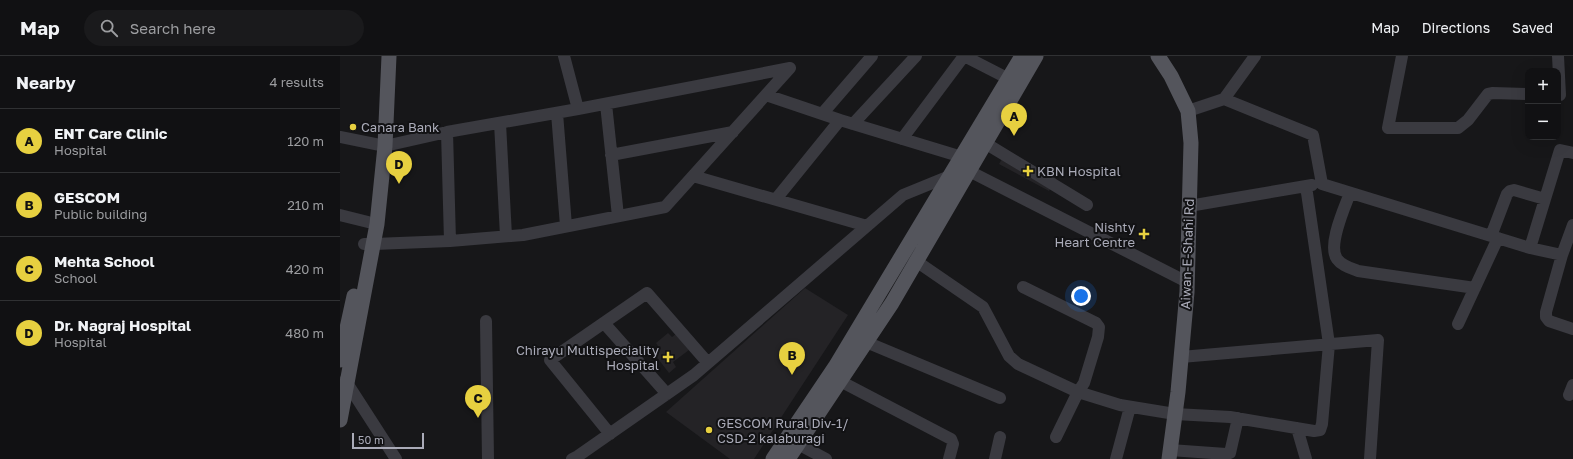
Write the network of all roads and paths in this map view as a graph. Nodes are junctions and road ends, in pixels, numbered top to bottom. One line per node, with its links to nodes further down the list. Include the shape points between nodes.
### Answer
1 (381, 56): 31 (main road)
2 (389, 56): 31 (main road)
3 (564, 56): 19 (street)
4 (872, 56): 22 (street)
5 (916, 56): 25 (street)
6 (964, 56): 14 (street); 29 (street)
7 (1022, 56): 14 (main road)
8 (1036, 56): 30 (main road)
9 (1158, 56): 20 (main road, Aiwan-E-Shahi Rd)
10 (1255, 56): 17 (street)
11 (1402, 56): 15 (street, via 1388,128 1458,128 1468,120 1488,94)
12 (1558, 56): 13 (street)
13 (1559, 68)
14 (1009, 79): 34 (main road)
15 (1525, 94)
16 (766, 96): 18 (street, via 790,68); 22 (street); 27 (street)
17 (1224, 98): 20 (street); 38 (street, via 1312,135)
18 (606, 104): 19 (street); 33 (street)
19 (578, 109): 21 (street)
20 (1188, 111): 44 (main road, Aiwan-E-Shahi Rd, via 1191,143)
21 (557, 113): 24 (street); 49 (street)
22 (822, 114): 23 (street)
23 (840, 120): 25 (street); 42 (street)
24 (500, 123): 26 (street); 51 (street)
25 (853, 124): 29 (street)
26 (447, 132): 31 (street); 53 (street)
27 (733, 132): 33 (street); 37 (street)
28 (340, 137): 31 (street)
29 (902, 139): 34 (street)
30 (985, 143): 35 (main road); 43 (street)
31 (381, 145): 47 (main road); 54 (main road)
32 (1573, 153): 41 (street, via 1560,150)
33 (611, 155): 46 (street)
34 (962, 157): 36 (main road)
35 (969, 171): 57 (main road); 58 (street)
36 (952, 175): 50 (street, via 903,195); 89 (main road, via 835,367)
37 (693, 176): 42 (street); 46 (street, via 664,207)
38 (1322, 184): 39 (street); 40 (street)
39 (1306, 186): 44 (street); 67 (street)
40 (1350, 193): 52 (street); 61 (street, via 1335,240 1335,254 1344,265 1358,271)
41 (1545, 199): 52 (street, via 1510,191); 55 (street)
42 (776, 200): 50 (street)
43 (1087, 205)
44 (1189, 206): 58 (main road, Aiwan-E-Shahi Rd)
45 (340, 215): 47 (street)
46 (618, 216): 49 (street)
47 (368, 222): 54 (main road)
48 (1573, 225): 56 (street)
49 (566, 226): 51 (street)
50 (867, 226): 70 (street)
51 (506, 236): 53 (street)
52 (1495, 237): 55 (street); 61 (street)
53 (450, 241): 54 (street)
54 (369, 244): 59 (main road)
55 (1530, 248): 56 (street)
56 (1562, 255): 65 (street, via 1546,317 1549,321)
57 (916, 262): 66 (main road); 73 (street, via 983,308 1009,356 1018,364)
58 (1187, 282): 68 (main road, Aiwan-E-Shahi Rd)
59 (361, 285): 69 (main road); 72 (main road)
60 (1023, 287): 73 (street, via 1096,323 1099,327 1084,383)
61 (1475, 288): 64 (street)
62 (486, 321): 87 (street)
63 (604, 323): 70 (street, via 646,293); 74 (street); 81 (street, via 550,360)
64 (1458, 324)
65 (1573, 329)
66 (866, 342): 71 (main road); 75 (street)
67 (1329, 344): 68 (street); 80 (street, via 1320,430); 96 (street, via 1378,340)
68 (1181, 357): 77 (main road, Aiwan-E-Shahi Rd)
69 (340, 360)
70 (708, 363): 74 (street)
71 (840, 381): 84 (main road); 92 (street, via 951,439 953,444)
72 (344, 382): 79 (main road); 86 (street)
73 (1078, 392): 76 (street); 83 (street)
74 (666, 394): 81 (street)
75 (1000, 398)
76 (1130, 407): 77 (street); 94 (street)
77 (1175, 414): 78 (street); 85 (main road, Aiwan-E-Shahi Rd)
78 (1238, 418): 80 (street); 85 (street, via 1230,453)
79 (340, 420)
80 (1297, 428): 95 (street)
81 (610, 434): 88 (street)
82 (1000, 437): 93 (street)
83 (1056, 437)
84 (798, 444): 90 (main road); 91 (street)
85 (1169, 455)
86 (396, 459)
87 (488, 459)
88 (572, 459)
89 (773, 459)
90 (788, 459)
91 (826, 459)
92 (949, 459)
93 (995, 459)
94 (1116, 459)
95 (1306, 459)
96 (1370, 459)

